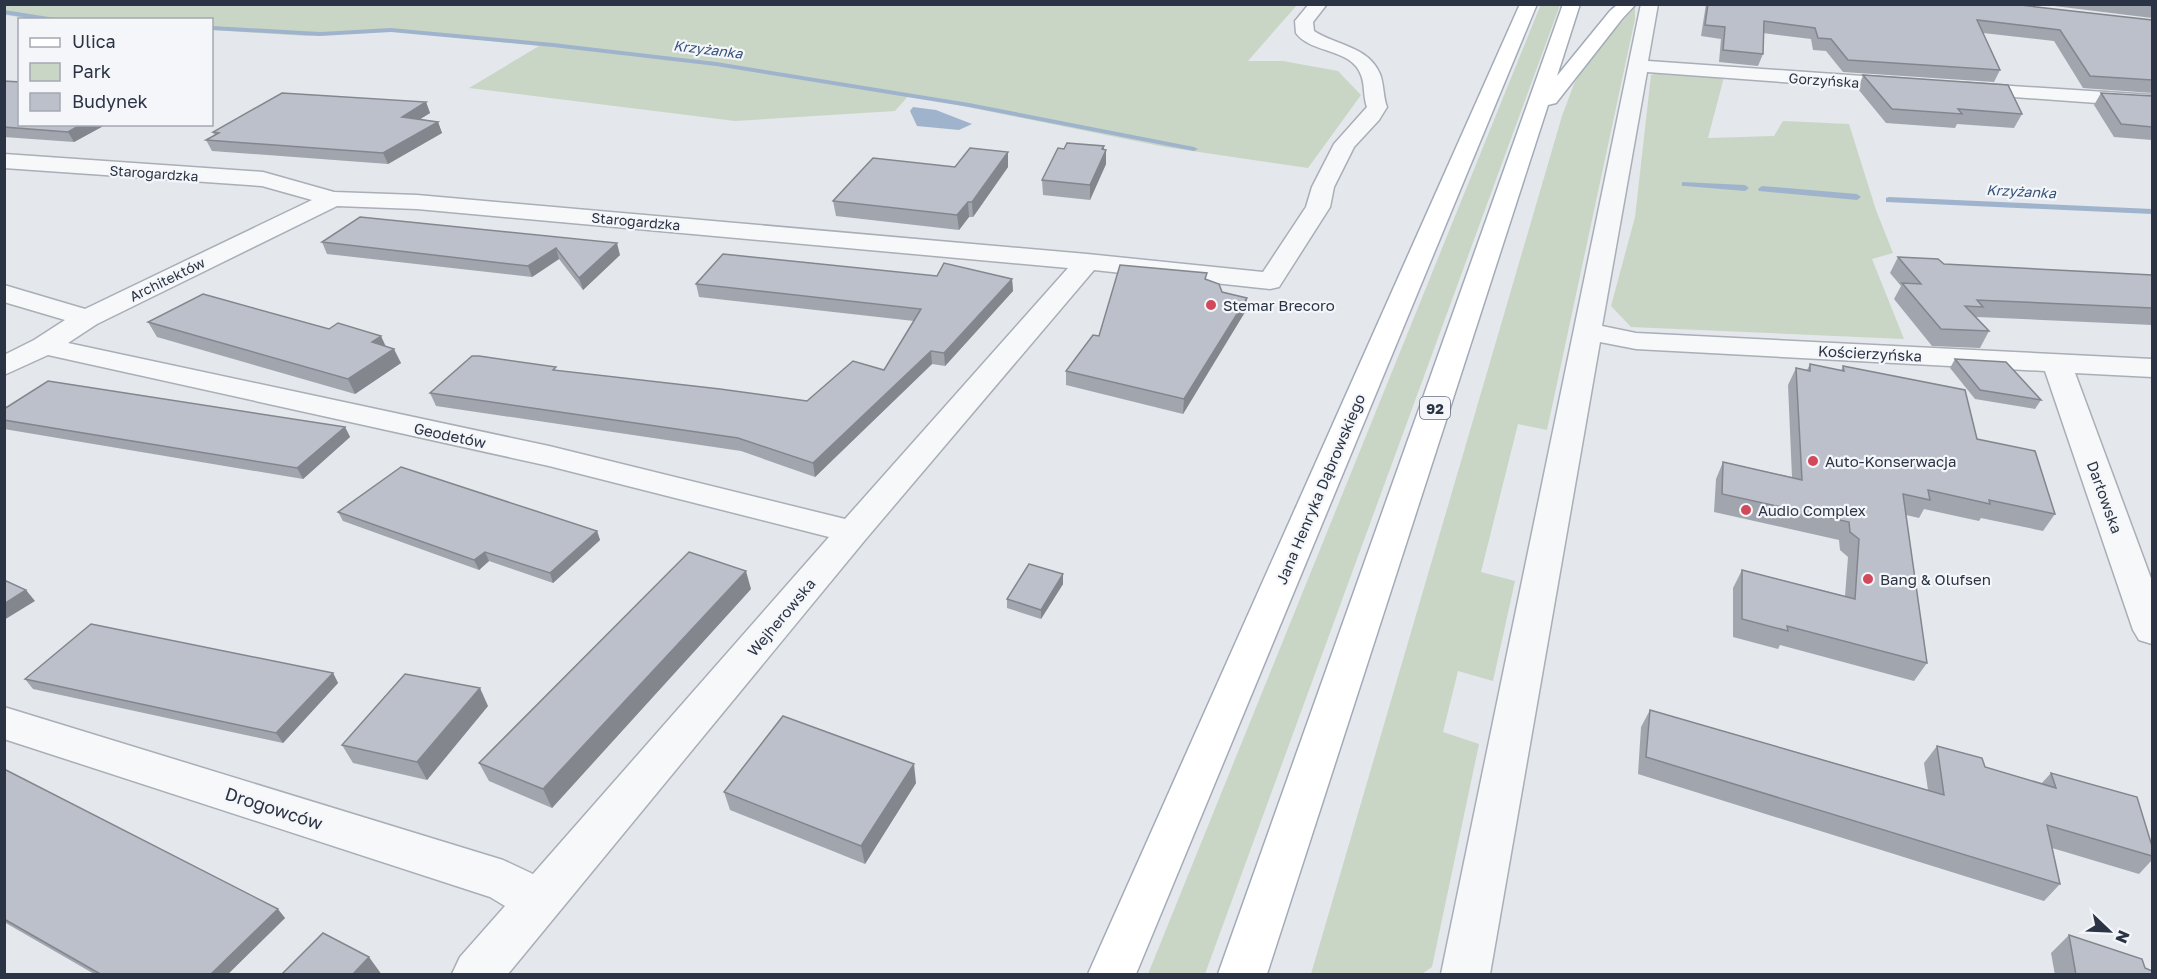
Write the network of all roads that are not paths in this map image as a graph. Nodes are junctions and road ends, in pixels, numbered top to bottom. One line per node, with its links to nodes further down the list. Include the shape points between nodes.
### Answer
1 (1319, 4): 13 (street, Starogardzka, via 1304,21 1305,33 1352,53 1364,64 1372,77 1377,107 1346,144 1323,187 1318,207 1270,281)
2 (1529, 4): 26 (main road, Jana Henryka Dąbrowskiego)
3 (1572, 4): 10 (main road, 92)
4 (1628, 4): 10 (main road)
5 (1650, 4): 6 (street)
6 (1639, 66): 7 (street, Gorzyńska); 16 (street)
7 (1929, 86)
8 (1952, 88): 9 (street)
9 (2152, 101)
10 (1532, 122): 27 (main road, 92)
11 (4, 161): 12 (street, Starogardzka, via 263,179)
12 (333, 199): 13 (street, Starogardzka, via 417,202); 15 (street, Architektów)
13 (1087, 262): 21 (street, Wejherowska)
14 (4, 293): 15 (street)
15 (87, 318): 17 (street, Architektów)
16 (1588, 331): 18 (street, Kościerzyńska, via 1636,341); 28 (street)
17 (44, 346): 19 (street, Architektów); 21 (street, Geodetów, via 549,456)
18 (2057, 363): 20 (street, Kościerzyńska); 22 (street, Darłowska)
19 (4, 366)
20 (2152, 368)
21 (853, 532): 24 (street, Wejherowska)
22 (2152, 630)
23 (4, 723): 24 (street, Drogowców, via 503,881)
24 (541, 901): 25 (street, Wejherowska)
25 (477, 975)
26 (1112, 975)
27 (1242, 975)
28 (1465, 975)

